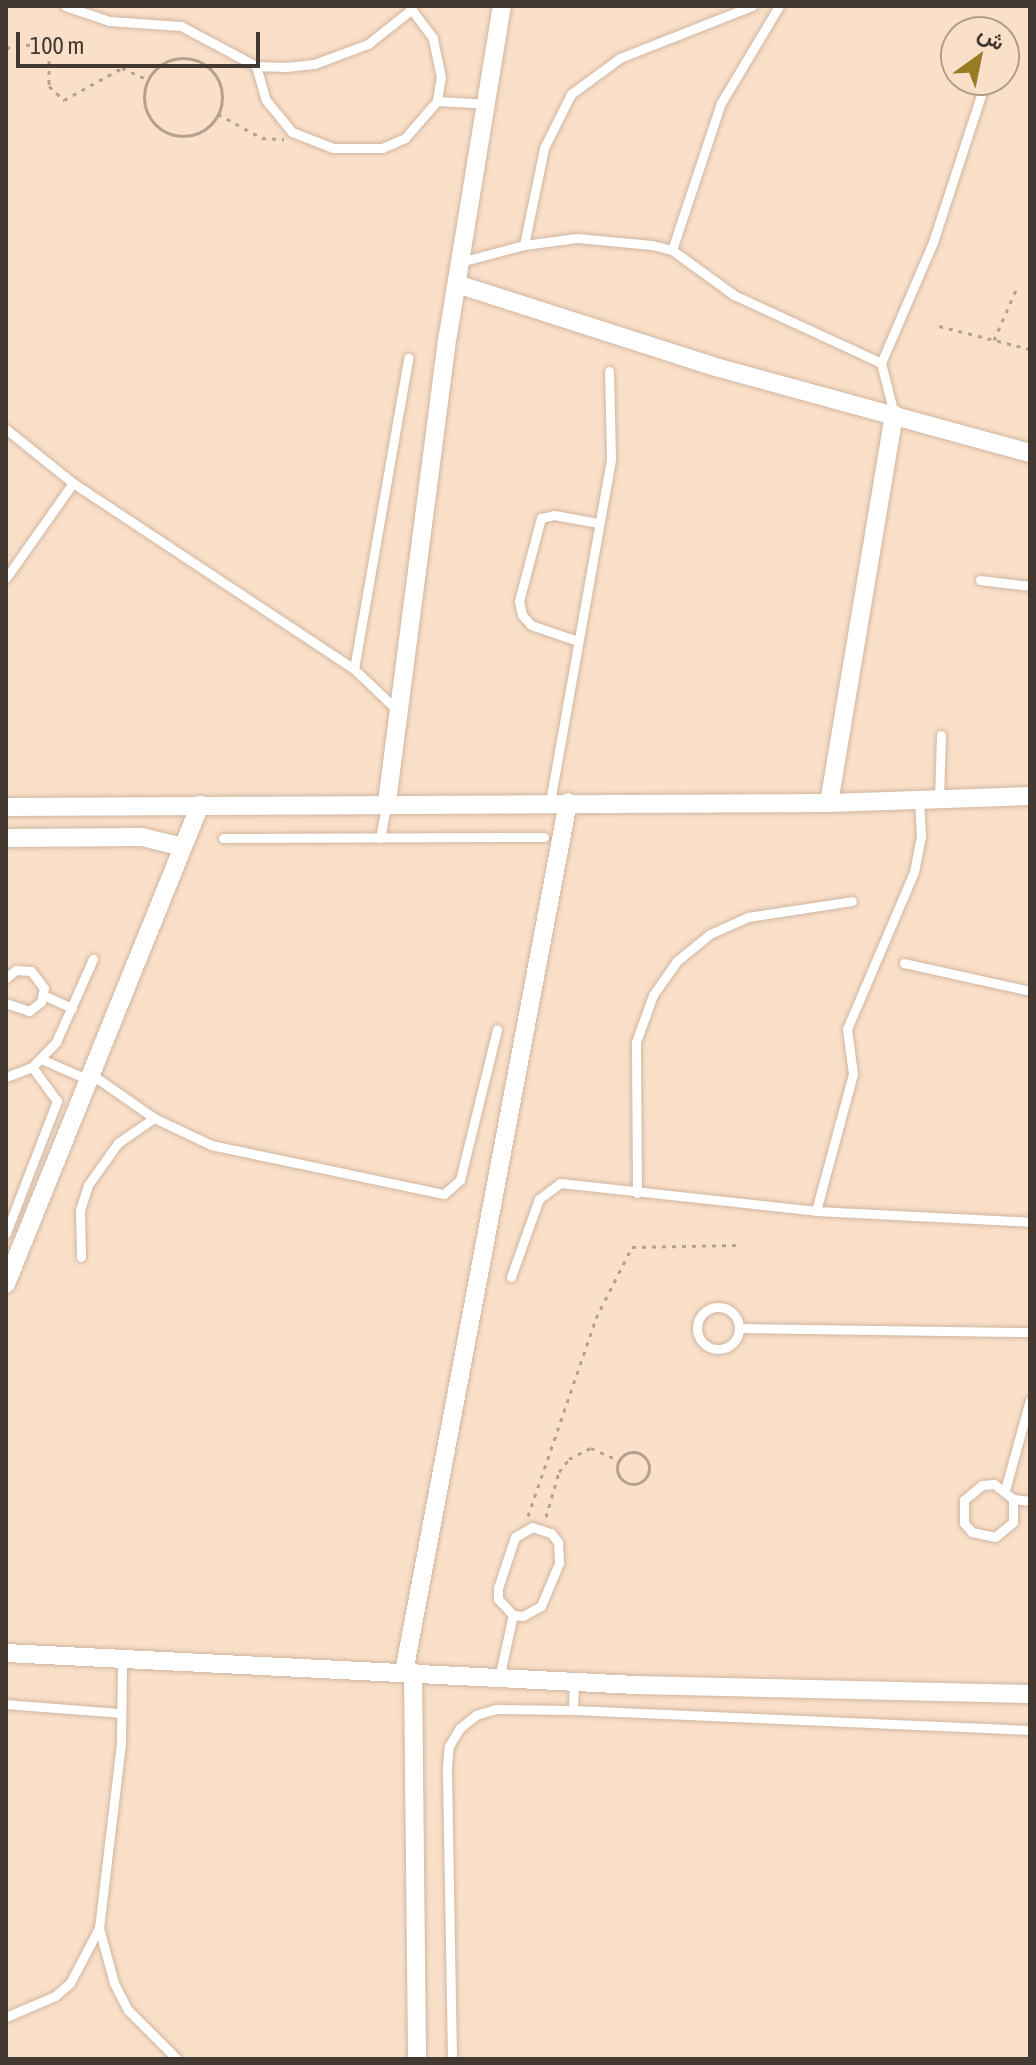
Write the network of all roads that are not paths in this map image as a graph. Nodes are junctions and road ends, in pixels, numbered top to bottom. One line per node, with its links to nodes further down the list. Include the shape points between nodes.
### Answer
1 (65, 6): 6 (lane, via 109,21 181,26)
2 (502, 6): 9 (street)
3 (752, 6): 10 (lane, via 620,58 571,94 544,148)
4 (779, 6): 11 (lane, via 710,127)
5 (411, 8): 6 (lane, via 368,44 341,56 286,67); 8 (lane, via 433,38 439,60)
6 (256, 66): 8 (lane, via 266,100 292,132 333,148 382,148 405,138)
7 (981, 96): 15 (lane, via 933,242)
8 (437, 101): 9 (lane)
9 (489, 104): 12 (street)
10 (524, 245): 11 (lane, via 577,238); 12 (lane)
11 (672, 250): 15 (lane, via 734,295)
12 (460, 262): 13 (street)
13 (457, 284): 17 (street, via 712,366); 27 (street)
14 (408, 358): 26 (lane)
15 (881, 363): 17 (lane)
16 (609, 371): 21 (lane, via 612,449)
17 (894, 414): 19 (street); 34 (street)
18 (6, 429): 20 (lane)
19 (1030, 453)
20 (73, 483): 22 (lane); 26 (lane)
21 (598, 523): 25 (lane); 25 (lane, via 554,515 541,518 519,601 531,625)
22 (6, 578)
23 (980, 580): 24 (lane)
24 (1030, 586)
25 (575, 640): 33 (lane)
26 (354, 669): 27 (lane)
27 (396, 709): 32 (street)
28 (941, 735): 31 (lane)
29 (1030, 796): 31 (street)
30 (919, 799): 31 (street); 34 (street); 57 (lane, via 920,850 914,872 847,1029 854,1066)
31 (939, 799)
32 (387, 802): 33 (street); 35 (street); 40 (lane)
33 (559, 802): 34 (street); 72 (street)
34 (829, 803)
35 (200, 805): 36 (street); 41 (street)
36 (6, 807)
37 (544, 837): 40 (lane)
38 (6, 838): 41 (street, via 142,837)
39 (223, 838): 40 (lane)
40 (380, 838)
41 (183, 847): 54 (street)
42 (852, 901): 56 (lane, via 748,917 710,934 677,961 642,1018 632,1066)
43 (93, 959): 49 (lane)
44 (904, 963): 46 (lane)
45 (7, 974): 47 (lane, via 24,969 37,975)
46 (1030, 991)
47 (43, 995): 48 (lane, via 29,1011); 49 (lane)
48 (6, 1003)
49 (72, 1008): 51 (lane)
50 (497, 1029): 55 (lane, via 460,1180 444,1194 211,1145)
51 (41, 1059): 52 (lane); 54 (lane)
52 (32, 1067): 53 (lane); 59 (lane, via 57,1101)
53 (6, 1077)
54 (90, 1077): 55 (lane); 62 (street)
55 (154, 1118): 60 (lane, via 118,1143 88,1185 80,1210)
56 (637, 1193): 57 (lane); 61 (lane, via 551,1185 539,1199)
57 (816, 1211): 58 (lane)
58 (1030, 1222)
59 (6, 1233)
60 (81, 1257)
61 (511, 1277)
62 (6, 1284)
63 (739, 1328): 63 (lane, via 737,1319 722,1307 704,1312 696,1329 713,1349 731,1345); 64 (lane)
64 (1030, 1332)
65 (1030, 1400): 66 (lane)
66 (1005, 1490): 67 (lane); 67 (lane, via 994,1484 971,1490 961,1511 964,1523 982,1537 1006,1532 1013,1522)
67 (1013, 1499): 68 (lane)
68 (1030, 1501)
69 (513, 1615): 69 (lane, via 523,1616 541,1606 559,1563 558,1542 541,1528 523,1531 511,1545 498,1599); 73 (lane)
70 (6, 1653): 71 (street)
71 (122, 1659): 72 (street); 78 (lane)
72 (408, 1672): 73 (street); 83 (street)
73 (499, 1678): 74 (street)
74 (574, 1682): 75 (street); 77 (lane)
75 (1030, 1694)
76 (6, 1704): 78 (lane)
77 (573, 1710): 79 (lane); 84 (lane, via 496,1709 476,1715 449,1746)
78 (121, 1713): 80 (lane)
79 (1030, 1730)
80 (99, 1928): 81 (lane, via 70,1983 55,1996); 82 (lane, via 114,1983 128,2010)
81 (6, 2017)
82 (177, 2059)
83 (417, 2059)
84 (452, 2059)

